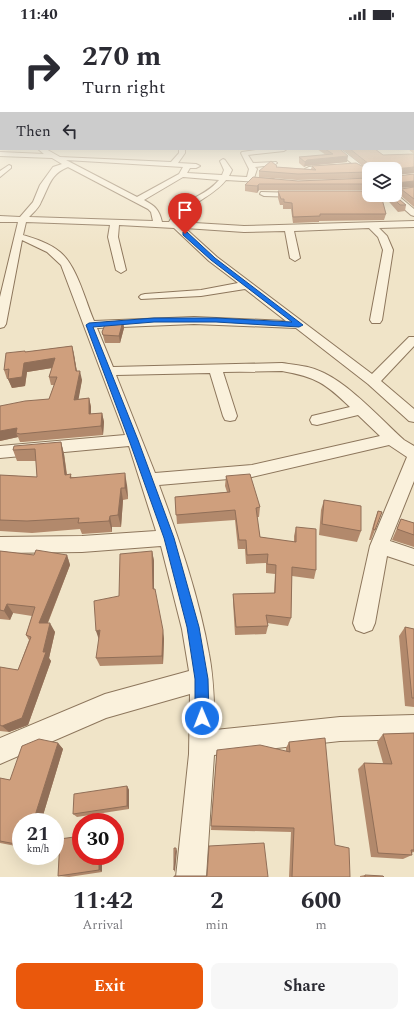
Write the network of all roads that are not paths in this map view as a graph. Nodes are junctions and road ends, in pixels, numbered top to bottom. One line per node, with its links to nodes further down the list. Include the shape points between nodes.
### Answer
1 (56, 170): 16 (street, via 44,185 38,202)
2 (82, 170): 12 (street, via 100,182)
3 (186, 170): 6 (street)
4 (227, 170): 7 (street)
5 (253, 170): 8 (street)
6 (182, 175): 7 (street); 12 (street)
7 (225, 177): 8 (street); 20 (street, via 216,188 182,209)
8 (250, 179): 9 (street)
9 (283, 182)
10 (264, 194): 11 (street)
11 (310, 195)
12 (138, 200): 18 (street, via 155,211)
13 (400, 202): 14 (street)
14 (414, 214)
15 (0, 219): 16 (street)
16 (23, 219): 17 (street); 23 (street)
17 (115, 222): 18 (street); 25 (street, via 113,237)
18 (158, 224): 20 (street)
19 (414, 224): 21 (street)
20 (174, 225): 22 (street, via 244,229); 27 (street)
21 (372, 226): 22 (street); 29 (street, via 382,236 388,250)
22 (289, 228): 24 (street)
23 (18, 236): 26 (street); 31 (street, via 54,250 60,256 66,265)
24 (295, 258)
25 (121, 270)
26 (4, 285): 30 (street)
27 (247, 285): 28 (street, via 201,293); 32 (street)
28 (145, 297)
29 (376, 320)
30 (0, 324)
31 (89, 325): 32 (street, via 154,320 208,320); 35 (street)
32 (299, 325): 36 (street)
33 (413, 340): 36 (street)
34 (215, 368): 35 (street); 37 (street, via 282,367 301,370 318,375 336,386); 38 (street)
35 (107, 371): 42 (street)
36 (373, 381): 39 (street)
37 (361, 410): 40 (street); 41 (street)
38 (230, 416)
39 (414, 417)
40 (317, 420)
41 (392, 439): 44 (street); 46 (street, via 252,471)
42 (134, 440): 43 (street); 46 (street)
43 (0, 452)
44 (414, 454)
45 (414, 460): 49 (street)
46 (148, 480): 47 (street)
47 (169, 538): 48 (street, via 82,544); 52 (street, via 193,627)
48 (0, 545)
49 (379, 546): 50 (street); 51 (street)
50 (414, 557)
51 (364, 623)
52 (201, 679): 54 (street); 55 (street, via 105,706)
53 (414, 727): 54 (street, via 340,729)
54 (203, 744): 56 (street)
55 (0, 751)
56 (191, 877)

